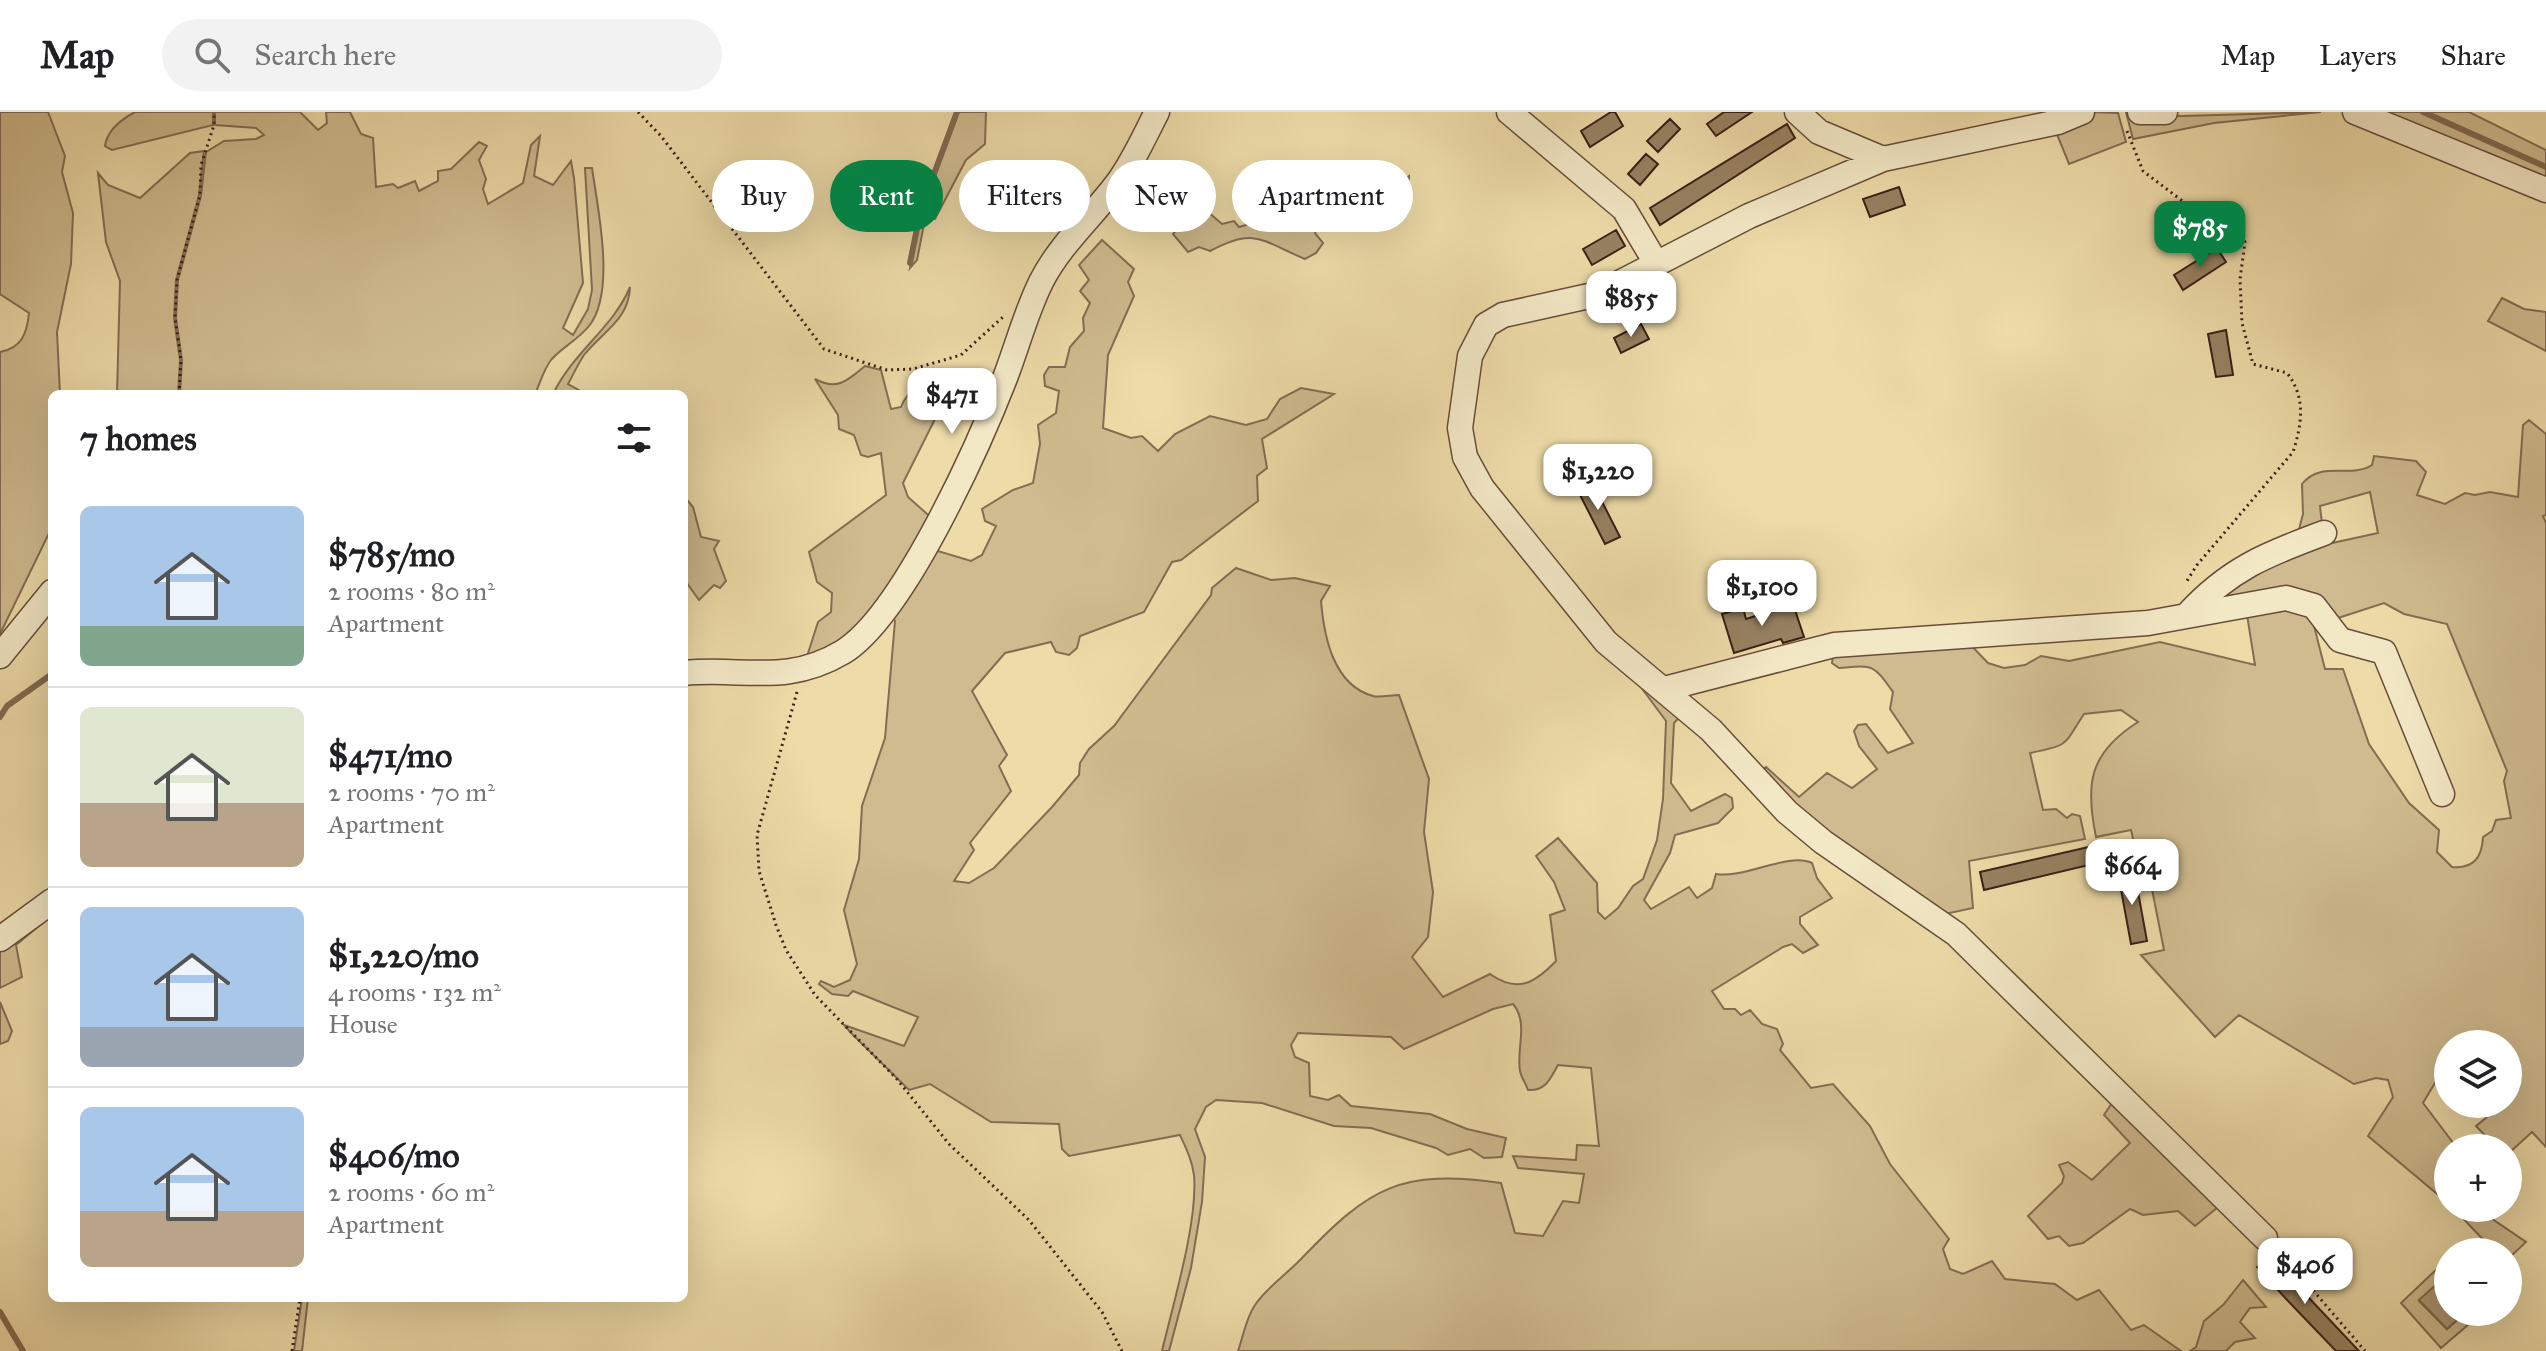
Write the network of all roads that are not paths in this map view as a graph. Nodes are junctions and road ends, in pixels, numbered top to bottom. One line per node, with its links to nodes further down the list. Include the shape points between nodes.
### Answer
1 (1157, 112): 15 (street, via 1120,179 1041,282 1003,383 909,575 862,638 798,672)
2 (1509, 112): 10 (street, via 1624,209)
3 (1797, 112): 8 (street, via 1819,132)
4 (2082, 112): 8 (street, via 2058,122)
5 (2165, 112): 7 (street)
6 (2355, 112): 9 (street)
7 (2133, 119)
8 (1883, 159): 10 (street)
9 (2546, 190)
10 (1656, 263): 16 (street, via 1598,294 1544,303 1486,325 1470,356 1460,428 1465,457 1482,488 1534,556 1606,642)
11 (2324, 533): 13 (street, via 2255,559 2217,585)
12 (48, 597): 14 (street)
13 (2187, 615): 16 (street, via 2148,623 1834,645); 17 (street, via 2286,598 2314,606 2340,640 2384,652)
14 (0, 656)
15 (688, 673)
16 (1664, 689): 20 (street, via 1799,822 1956,934)
17 (2442, 794)
18 (48, 904): 19 (street)
19 (0, 939)
20 (2265, 1238)

